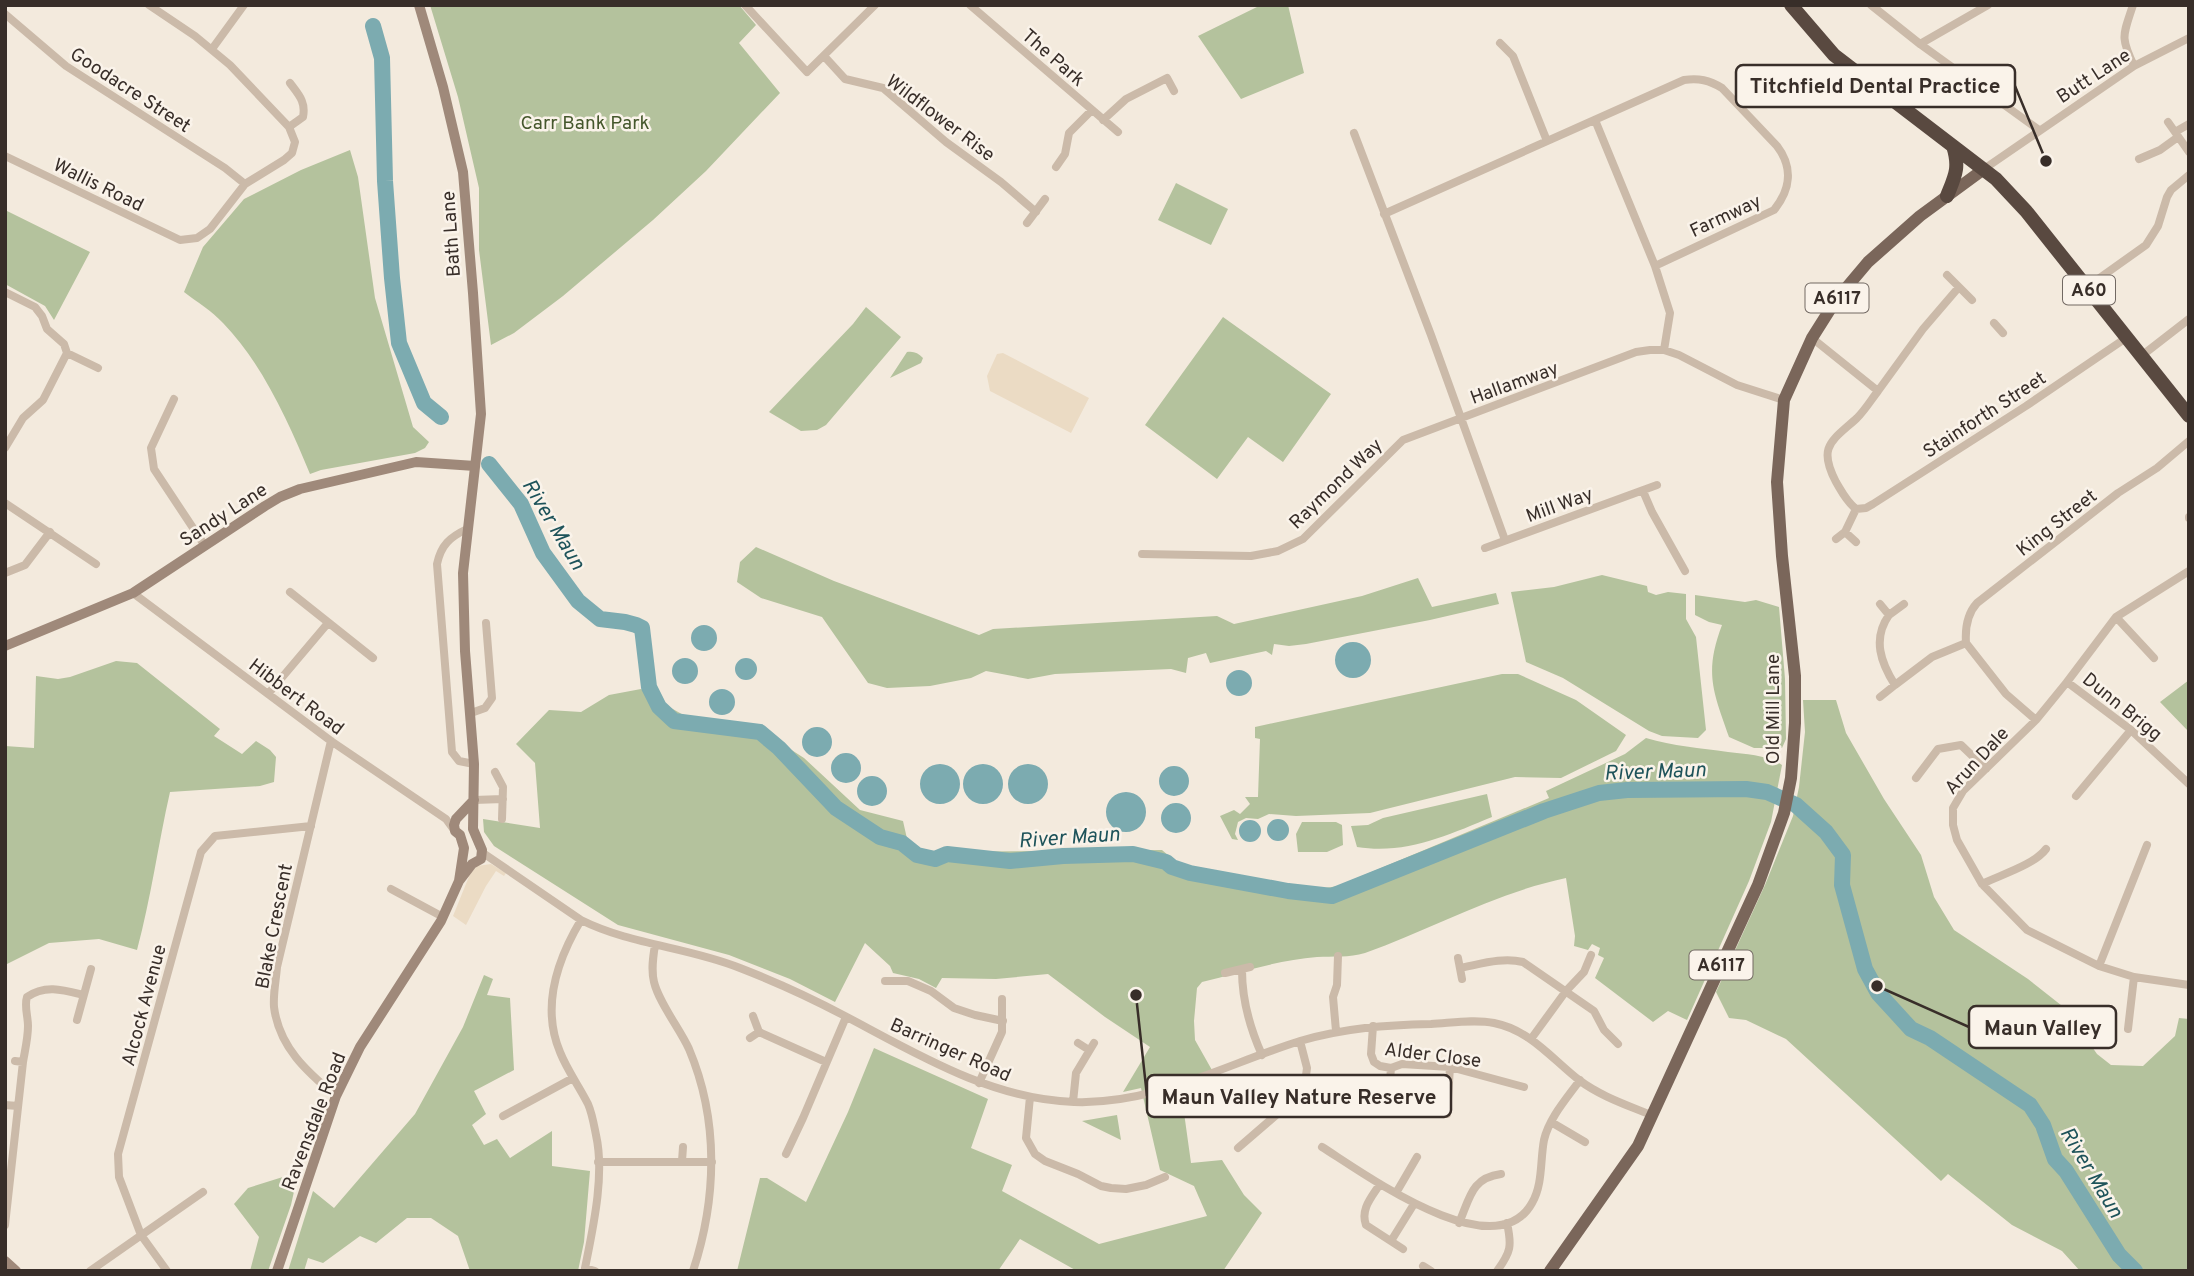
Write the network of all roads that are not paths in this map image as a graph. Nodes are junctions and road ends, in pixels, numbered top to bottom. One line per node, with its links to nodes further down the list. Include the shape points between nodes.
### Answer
1 (149, 5): 15 (street)
2 (244, 5): 15 (street)
3 (419, 5): 66 (main road, Bath Lane, via 463,172 481,414)
4 (875, 5): 16 (street)
5 (970, 5): 20 (street, The Park)
6 (1791, 5): 31 (highway, A60, via 1834,55)
7 (1871, 5): 14 (street)
8 (1988, 5): 14 (street)
9 (2133, 5): 17 (street, via 2123,43)
10 (746, 6): 16 (street, via 807,72)
11 (5, 14): 38 (street, Goodacre Street, via 66,66)
12 (2189, 38): 17 (street, Butt Lane)
13 (1500, 43): 30 (street, via 1513,56)
14 (1920, 44): 26 (street)
15 (212, 49): 25 (street)
16 (824, 56): 41 (street, Wildflower Rise, via 845,79 883,88)
17 (2134, 66): 26 (street, Butt Lane)
18 (290, 83): 25 (street, via 305,110)
19 (1174, 91): 21 (street, via 1167,78 1126,99)
20 (1092, 110): 21 (street, The Park); 35 (street, via 1069,134 1065,154)
21 (1104, 120): 27 (street, The Park)
22 (1595, 120): 30 (street, Farmway); 44 (street); 44 (street, Farmway, via 1684,80 1704,79 1722,88 1784,155 1788,181 1774,210)
23 (2168, 122): 29 (street)
24 (2189, 124): 29 (street)
25 (289, 127): 38 (street, via 295,142 292,153)
26 (2039, 130): 36 (street, Butt Lane)
27 (1118, 132)
28 (1354, 133): 42 (street, Hallamway)
29 (2177, 134): 32 (street); 34 (street, via 2160,150)
30 (1547, 141): 42 (street, Farmway)
31 (1953, 146): 36 (highway, A60); 39 (highway, via 1957,168)
32 (2189, 152)
33 (5, 156): 38 (street, Wallis Road, via 180,240 197,239 210,229)
34 (2139, 159)
35 (1056, 167)
36 (1984, 169): 39 (main road, Old Mill Lane / A6117); 47 (highway, A60, via 2026,211)
37 (2189, 175): 47 (street, via 2171,190 2146,245)
38 (245, 184)
39 (1947, 196): 53 (main road, Old Mill Lane / A6117, via 1868,262)
40 (1045, 199): 41 (street)
41 (1035, 212): 43 (street)
42 (1384, 214): 63 (street, Hallamway)
43 (1027, 223)
44 (1656, 265): 55 (street, via 1670,313)
45 (1947, 275): 46 (street)
46 (1959, 287): 49 (street); 59 (street)
47 (2087, 287): 54 (highway, A60)
48 (5, 292): 56 (street, via 35,307)
49 (1972, 300)
50 (2189, 319): 57 (street)
51 (1994, 323): 52 (street)
52 (2003, 332)
53 (1812, 338): 59 (street); 61 (main road, Old Mill Lane / A6117)
54 (2126, 338): 57 (highway, A60); 70 (street, Stainforth Street, via 1874,504)
55 (1664, 350): 61 (street, via 1737,385); 63 (street, Hallamway, via 1636,352)
56 (67, 353): 58 (street); 65 (street, via 43,400 23,418)
57 (2140, 357): 62 (highway, A60)
58 (99, 368)
59 (1878, 391): 70 (street, via 1830,443 1827,454 1828,467 1847,502)
60 (174, 399): 77 (street, via 151,447 151,458)
61 (1784, 400): 169 (main road, Old Mill Lane / A6117, via 1777,482 1795,676 1789,789 1758,885)
62 (2189, 416)
63 (1461, 418): 75 (street); 79 (street, Raymond Way, via 1403,440 1303,539 1278,551 1251,556)
64 (2189, 441): 92 (street, King Street, via 1977,603 1967,619)
65 (5, 448)
66 (475, 466): 71 (main road); 77 (main road, Sandy Lane, via 416,462 300,489)
67 (1657, 485): 68 (street, Mill Way)
68 (1643, 491): 75 (street, Mill Way); 81 (street)
69 (5, 503): 72 (street)
70 (1856, 509): 73 (street)
71 (467, 529): 100 (main road, via 463,585); 104 (street, via 440,549 437,564 452,752 459,761)
72 (50, 532): 80 (street); 82 (street, via 24,565)
73 (1845, 532): 74 (street); 76 (street)
74 (1836, 539)
75 (1505, 540): 78 (street, Mill Way)
76 (1856, 542)
77 (205, 546): 85 (main road, Sandy Lane)
78 (1485, 548)
79 (1142, 554)
80 (96, 564)
81 (1685, 571)
82 (5, 573)
83 (2188, 574): 89 (street, Arun Dale)
84 (290, 592): 90 (street)
85 (133, 593): 93 (main road, Sandy Lane); 98 (street, Hibbert Road)
86 (1880, 604): 88 (street)
87 (1903, 604): 88 (street)
88 (1889, 615): 97 (street, via 1880,636 1884,667)
89 (2116, 617): 95 (street); 96 (street, Arun Dale)
90 (328, 623): 94 (street); 98 (street)
91 (486, 623): 100 (street, via 492,698 485,708)
92 (1966, 643): 97 (street, via 1932,657); 101 (street, via 2006,694)
93 (5, 646)
94 (373, 658)
95 (2154, 658)
96 (2067, 682): 101 (street, Arun Dale); 102 (street, Dunn Brigg)
97 (1895, 685): 99 (street)
98 (268, 694): 103 (street, Hibbert Road)
99 (1880, 697)
100 (471, 713): 104 (main road)
101 (2036, 720): 105 (street, Arun Dale)
102 (2131, 730): 108 (street, Dunn Brigg); 109 (street)
103 (331, 741): 112 (street, Hibbert Road); 115 (street, Blake Crescent)
104 (474, 764): 111 (main road)
105 (1986, 769): 107 (street, via 1961,745 1938,749); 120 (street, Arun Dale, via 1953,808 1957,840)
106 (495, 772): 110 (street)
107 (1916, 778)
108 (2189, 784)
109 (2076, 796)
110 (503, 799): 111 (street); 113 (street)
111 (474, 800): 112 (main road); 114 (main road)
112 (453, 818): 114 (main road, via 466,816); 116 (main road)
113 (502, 819)
114 (473, 825): 116 (main road, via 470,834); 119 (main road)
115 (311, 826): 162 (street, Blake Crescent, via 278,967 274,1006 284,1042 306,1071); 195 (street, Alcock Avenue, via 215,836 201,852 118,1154 119,1177)
116 (458, 833): 119 (main road)
117 (2147, 845): 128 (street)
118 (2046, 849): 120 (street)
119 (476, 856): 122 (main road, Ravensdale Road); 123 (street, Barringer Road)
120 (1982, 884): 128 (street, Arun Dale, via 2027,930)
121 (391, 889): 122 (street)
122 (443, 917): 162 (main road, Ravensdale Road, via 360,1047)
123 (581, 920): 124 (street, Barringer Road); 158 (street, via 565,946 551,1002 551,1026)
124 (655, 945): 142 (street, Barringer Road, via 740,968); 183 (street, via 654,982 688,1047 703,1088)
125 (1591, 955): 138 (street, via 1584,972)
126 (1338, 956): 147 (street)
127 (1458, 958): 129 (street)
128 (2099, 966): 132 (street, Arun Dale)
129 (1460, 968): 133 (street); 138 (street, via 1511,959)
130 (91, 969): 139 (street)
131 (1225, 973): 154 (street, via 1246,968 1242,992)
132 (2134, 977): 136 (street, Arun Dale); 146 (street)
133 (1462, 979)
134 (894, 980): 135 (street); 137 (street); 144 (street, via 931,991 954,1008)
135 (885, 981)
136 (2189, 985)
137 (894, 991)
138 (1566, 991): 150 (street); 153 (street, via 1594,1010)
139 (83, 995): 143 (street); 167 (street, via 47,989 27,997 28,1031 19,1062)
140 (1002, 999): 144 (street)
141 (754, 1017): 148 (street)
142 (846, 1017): 155 (street); 160 (street, Barringer Road)
143 (77, 1020)
144 (1003, 1021): 160 (street)
145 (1373, 1026): 147 (street, Barringer Road); 150 (street, Barringer Road, via 1493,1023); 156 (street, Alder Close, via 1374,1062)
146 (2128, 1029)
147 (1336, 1031): 151 (street, Barringer Road)
148 (759, 1032): 149 (street); 155 (street)
149 (750, 1038)
150 (1531, 1038): 159 (street, Barringer Road)
151 (1300, 1041): 154 (street, Barringer Road); 173 (street, via 1307,1068 1305,1083 1297,1097)
152 (1077, 1043): 164 (street, via 1091,1047 1076,1073)
153 (1618, 1044)
154 (1262, 1055): 164 (street, Barringer Road, via 1133,1098)
155 (826, 1062): 175 (street, via 788,1151)
156 (1391, 1068): 157 (street, Alder Close, via 1402,1064); 166 (street)
157 (1450, 1068): 161 (street, Alder Close); 168 (street)
158 (573, 1078): 170 (street); 185 (street, via 589,1107)
159 (1580, 1080): 169 (street, Barringer Road); 171 (street)
160 (979, 1083): 163 (street, Barringer Road)
161 (1524, 1087)
162 (337, 1096): 202 (main road, Ravensdale Road)
163 (1030, 1097): 164 (street, Barringer Road); 187 (street, via 1026,1138 1045,1161 1111,1188 1146,1185)
164 (1073, 1102)
165 (5, 1104): 167 (street)
166 (1386, 1104)
167 (18, 1106): 180 (street)
168 (1447, 1114)
169 (1651, 1115): 206 (main road, Old Mill Lane / A6117, via 1638,1146)
170 (503, 1116)
171 (1551, 1122): 174 (street); 193 (street, via 1532,1204)
172 (1237, 1133): 173 (street)
173 (1246, 1140): 178 (street)
174 (1585, 1142)
175 (781, 1143)
176 (682, 1147): 182 (street)
177 (1322, 1147): 179 (street)
178 (1238, 1148)
179 (1331, 1153): 184 (street); 188 (street)
180 (9, 1156): 194 (street)
181 (1417, 1157): 190 (street)
182 (682, 1161): 183 (street); 185 (street)
183 (712, 1161): 204 (street, via 710,1197)
184 (1325, 1161)
185 (598, 1162): 203 (street, via 596,1214 584,1268)
186 (1501, 1174): 192 (street, via 1476,1184)
187 (1159, 1176)
188 (1380, 1184): 190 (street); 196 (street, via 1363,1218 1366,1225)
189 (203, 1192): 195 (street)
190 (1396, 1193): 191 (street)
191 (1414, 1205): 192 (street); 196 (street)
192 (1459, 1223): 193 (street)
193 (1507, 1223): 205 (street, via 1509,1253)
194 (5, 1225)
195 (141, 1235): 200 (street); 201 (street, Alcock Avenue)
196 (1391, 1241): 197 (street)
197 (1403, 1249)
198 (5, 1261): 199 (main road)
199 (16, 1271)
200 (90, 1271)
201 (167, 1271)
202 (277, 1271)
203 (595, 1271)
204 (693, 1271)
205 (1497, 1271)
206 (1550, 1271)

